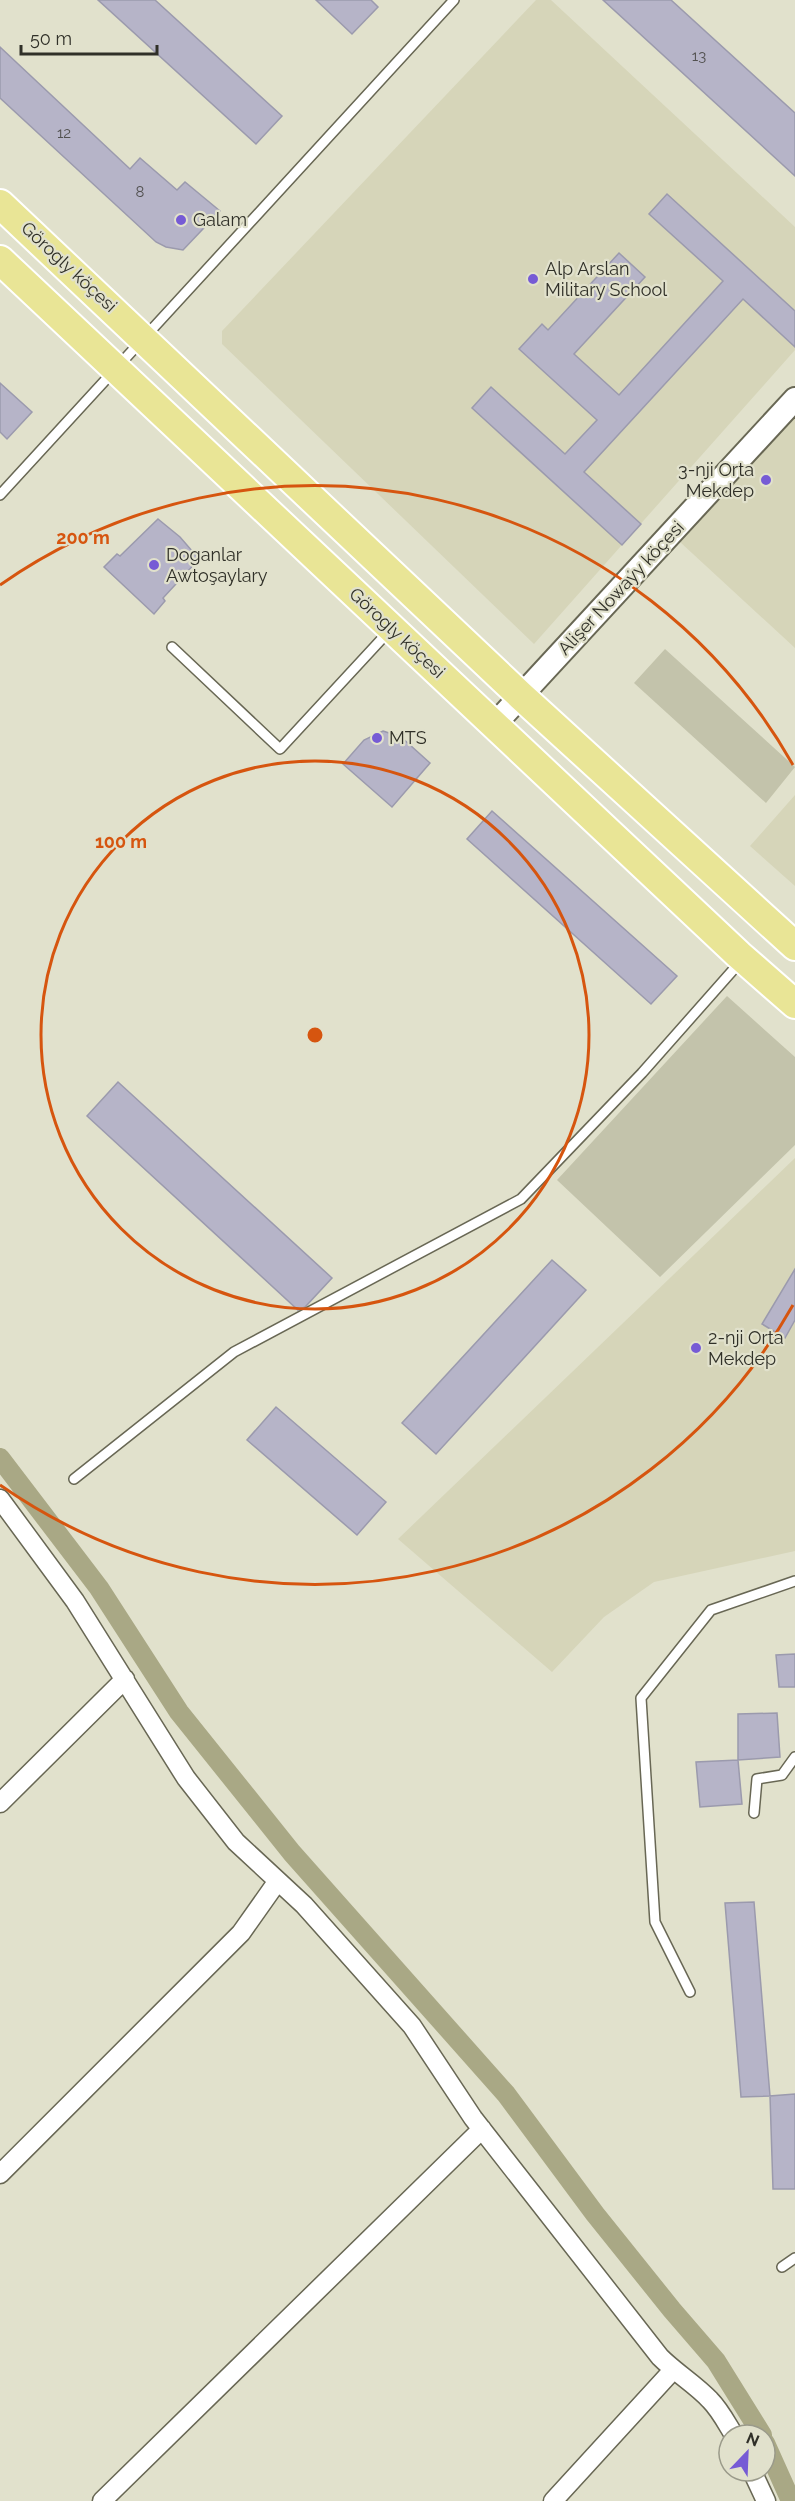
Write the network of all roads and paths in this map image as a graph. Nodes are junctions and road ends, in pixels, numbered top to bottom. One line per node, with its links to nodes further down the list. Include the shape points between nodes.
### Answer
1 (454, 0): 4 (lane)
2 (0, 204): 4 (main road, Görogly köçesi)
3 (0, 260): 5 (main road, Görogly köçesi)
4 (144, 337): 5 (lane); 12 (main road, Görogly köçesi)
5 (116, 369): 8 (lane); 10 (main road, Görogly köçesi)
6 (795, 399): 12 (street, Alişer Nowaýy köçesi)
7 (0, 478): 8 (lane)
8 (9, 486): 9 (lane)
9 (0, 495)
10 (391, 629): 11 (lane, via 280,748); 13 (main road, Görogly köçesi)
11 (172, 647)
12 (521, 696): 13 (street, Alişer Nowaýy köçesi); 14 (main road, Görogly köçesi)
13 (495, 724): 15 (main road, Görogly köçesi)
14 (795, 946)
15 (743, 959): 16 (main road, Görogly köçesi); 17 (lane, via 642,1073 521,1199 234,1352)
16 (795, 1004)
17 (74, 1479)
18 (0, 1499): 20 (street, via 75,1601)
19 (795, 1581): 25 (lane, via 711,1610 641,1698 655,1922)
20 (125, 1680): 22 (street); 24 (street, via 186,1778 236,1842)
21 (795, 1757): 23 (lane, via 782,1775 757,1779)
22 (0, 1803)
23 (754, 1812)
24 (277, 1882): 26 (street, via 304,1905 412,2026); 27 (street, via 241,1934)
25 (690, 1992)
26 (482, 2129): 30 (street); 33 (street)
27 (0, 2174)
28 (795, 2258): 29 (lane)
29 (782, 2267)
30 (673, 2370): 31 (street, via 712,2402); 34 (street)
31 (726, 2423)
32 (758, 2483): 35 (street)
33 (102, 2501)
34 (553, 2501)
35 (766, 2501)

